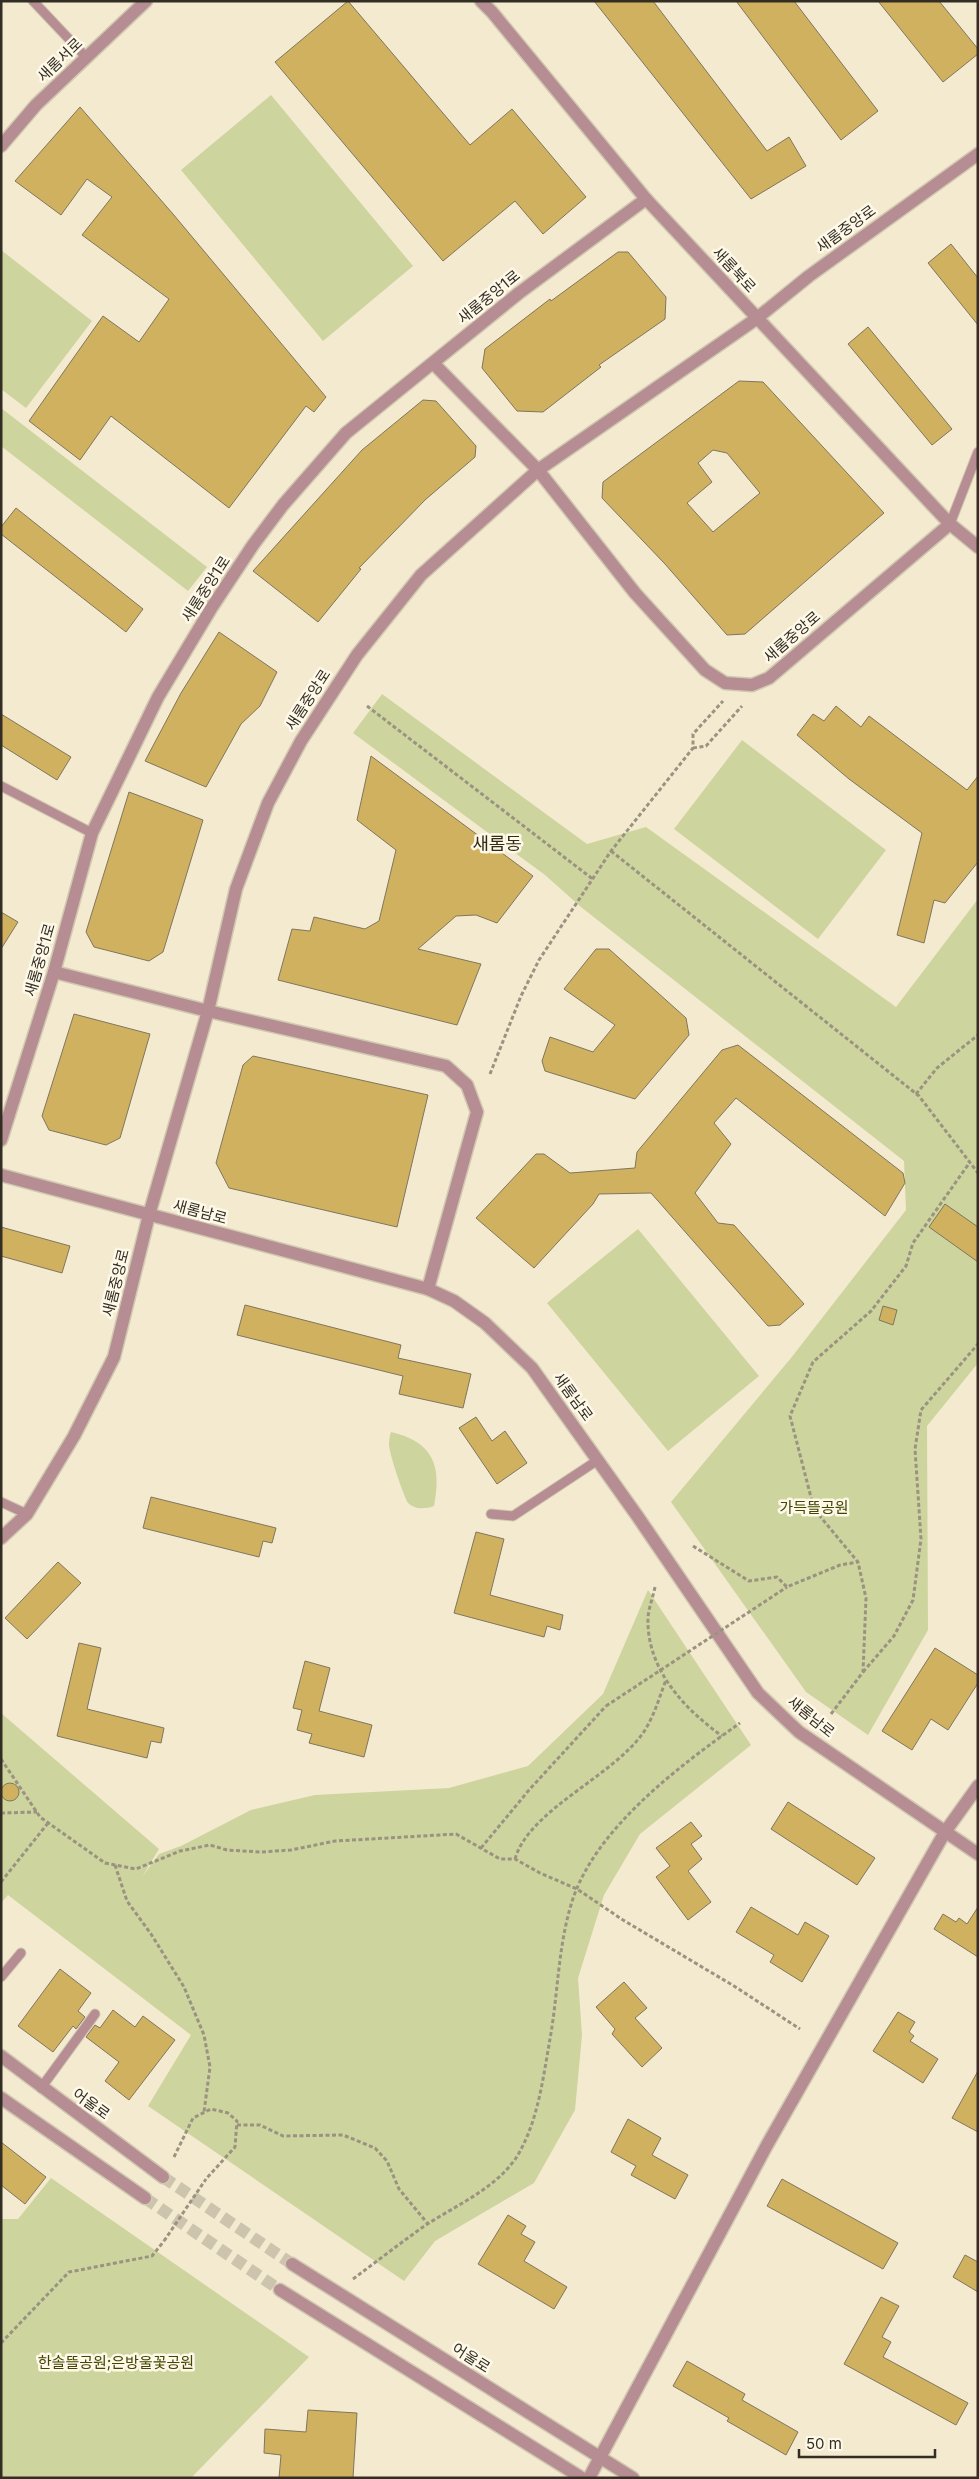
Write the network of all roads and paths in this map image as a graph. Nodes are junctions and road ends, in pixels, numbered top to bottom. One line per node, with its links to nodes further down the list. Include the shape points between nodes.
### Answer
1 (33, 1): 4 (lane)
2 (146, 1): 4 (street, 새롬서로)
3 (481, 1): 7 (street, 새롬북로)
4 (86, 57): 5 (street, 새롬서로, via 36,104)
5 (1, 146)
6 (978, 154): 8 (street, 새롬중앙로, via 809,276)
7 (646, 199): 8 (street, 새롬북로); 9 (street, 새롬중앙1로, via 519,292)
8 (756, 319): 11 (street, 새롬중앙로); 12 (street, 새롬북로)
9 (434, 364): 11 (street); 19 (street, 새롬중앙1로, via 346,433 253,545 158,697)
10 (978, 452): 12 (lane)
11 (538, 470): 12 (street, 새롬중앙로, via 673,636 705,670 725,683 752,685 769,678); 23 (street, 새롬중앙로, via 421,575 357,655 300,741 268,803 236,889)
12 (950, 524): 13 (street, 새롬북로)
13 (978, 547)
14 (723, 701): 17 (path, via 693,734)
15 (367, 706): 21 (path)
16 (742, 706): 17 (path, via 706,746)
17 (693, 748): 20 (path)
18 (1, 786): 19 (lane)
19 (92, 833): 22 (street, 새롬중앙1로)
20 (611, 851): 21 (path); 26 (path)
21 (594, 880): 25 (path, via 539,960)
22 (54, 972): 23 (street); 27 (street, 새롬중앙1로)
23 (208, 1011): 31 (street, 새롬중앙로); 32 (street, via 446,1066 468,1085 477,1112)
24 (978, 1035): 26 (path, via 937,1068)
25 (490, 1074)
26 (916, 1094): 28 (path)
27 (1, 1140)
28 (970, 1162): 29 (path); 40 (path, via 913,1243 906,1266 871,1312 813,1362 790,1416 814,1509)
29 (978, 1173)
30 (1, 1175): 31 (street, 새롬남로)
31 (149, 1215): 32 (street, 새롬남로); 36 (street, 새롬중앙로, via 114,1357 74,1436)
32 (428, 1289): 34 (street, 새롬남로, via 454,1301 485,1323 532,1368)
33 (978, 1344): 43 (path, via 921,1410 915,1449 921,1539 913,1600 894,1636)
34 (598, 1460): 37 (lane, via 513,1516); 53 (street, 새롬남로, via 758,1693 799,1732)
35 (1, 1502): 36 (lane)
36 (27, 1514): 38 (street, 새롬중앙로)
37 (491, 1514)
38 (1, 1538)
39 (693, 1546): 42 (path, via 748,1581 777,1577)
40 (858, 1562): 42 (path, via 840,1565); 43 (path, via 866,1598)
41 (655, 1587): 44 (path, via 648,1616 650,1644)
42 (787, 1587): 54 (path, bridge, via 606,1706)
43 (863, 1672): 45 (path)
44 (666, 1680): 47 (path, via 681,1700); 56 (path, via 655,1711 642,1734 605,1771 540,1822 526,1838)
45 (831, 1714)
46 (740, 1723): 47 (path)
47 (722, 1736): 59 (path, via 652,1790 610,1837 582,1874)
48 (1, 1760): 50 (path)
49 (978, 1786): 53 (street)
50 (37, 1812): 51 (path); 52 (path)
51 (1, 1813)
52 (48, 1823): 57 (path, via 105,1863); 58 (path)
53 (945, 1832): 55 (street, 새롬남로); 77 (street, via 767,2146)
54 (481, 1848): 56 (path, via 500,1858); 57 (path, via 456,1834 440,1834 335,1841 261,1852 227,1850 210,1845 180,1851 136,1869)
55 (978, 1854)
56 (515, 1860): 59 (path)
57 (115, 1865): 67 (path, via 127,1900 184,1987 204,2035 210,2067)
58 (1, 1882)
59 (577, 1889): 63 (path); 72 (path, via 560,1960 553,2021 536,2113 516,2158 487,2187)
60 (21, 1953): 61 (lane)
61 (1, 1977)
62 (96, 2014): 65 (lane)
63 (800, 2029)
64 (1, 2056): 65 (street, 어울로)
65 (41, 2088): 70 (street, 어울로)
66 (1, 2098): 71 (street)
67 (204, 2112): 68 (path, via 211,2109 228,2113); 69 (path, via 193,2118)
68 (237, 2125): 72 (path, via 260,2125 284,2136 343,2135 375,2148 387,2160 399,2189); 76 (path, bridge, via 235,2147 206,2179 152,2256 69,2272)
69 (174, 2157)
70 (162, 2177)
71 (145, 2198)
72 (428, 2224): 74 (path)
73 (292, 2264): 77 (street, 어울로)
74 (353, 2280)
75 (280, 2290): 78 (street)
76 (1, 2343)
77 (600, 2459): 79 (street); 80 (street, 어울로)
78 (582, 2478)
79 (589, 2478)
80 (632, 2478)

